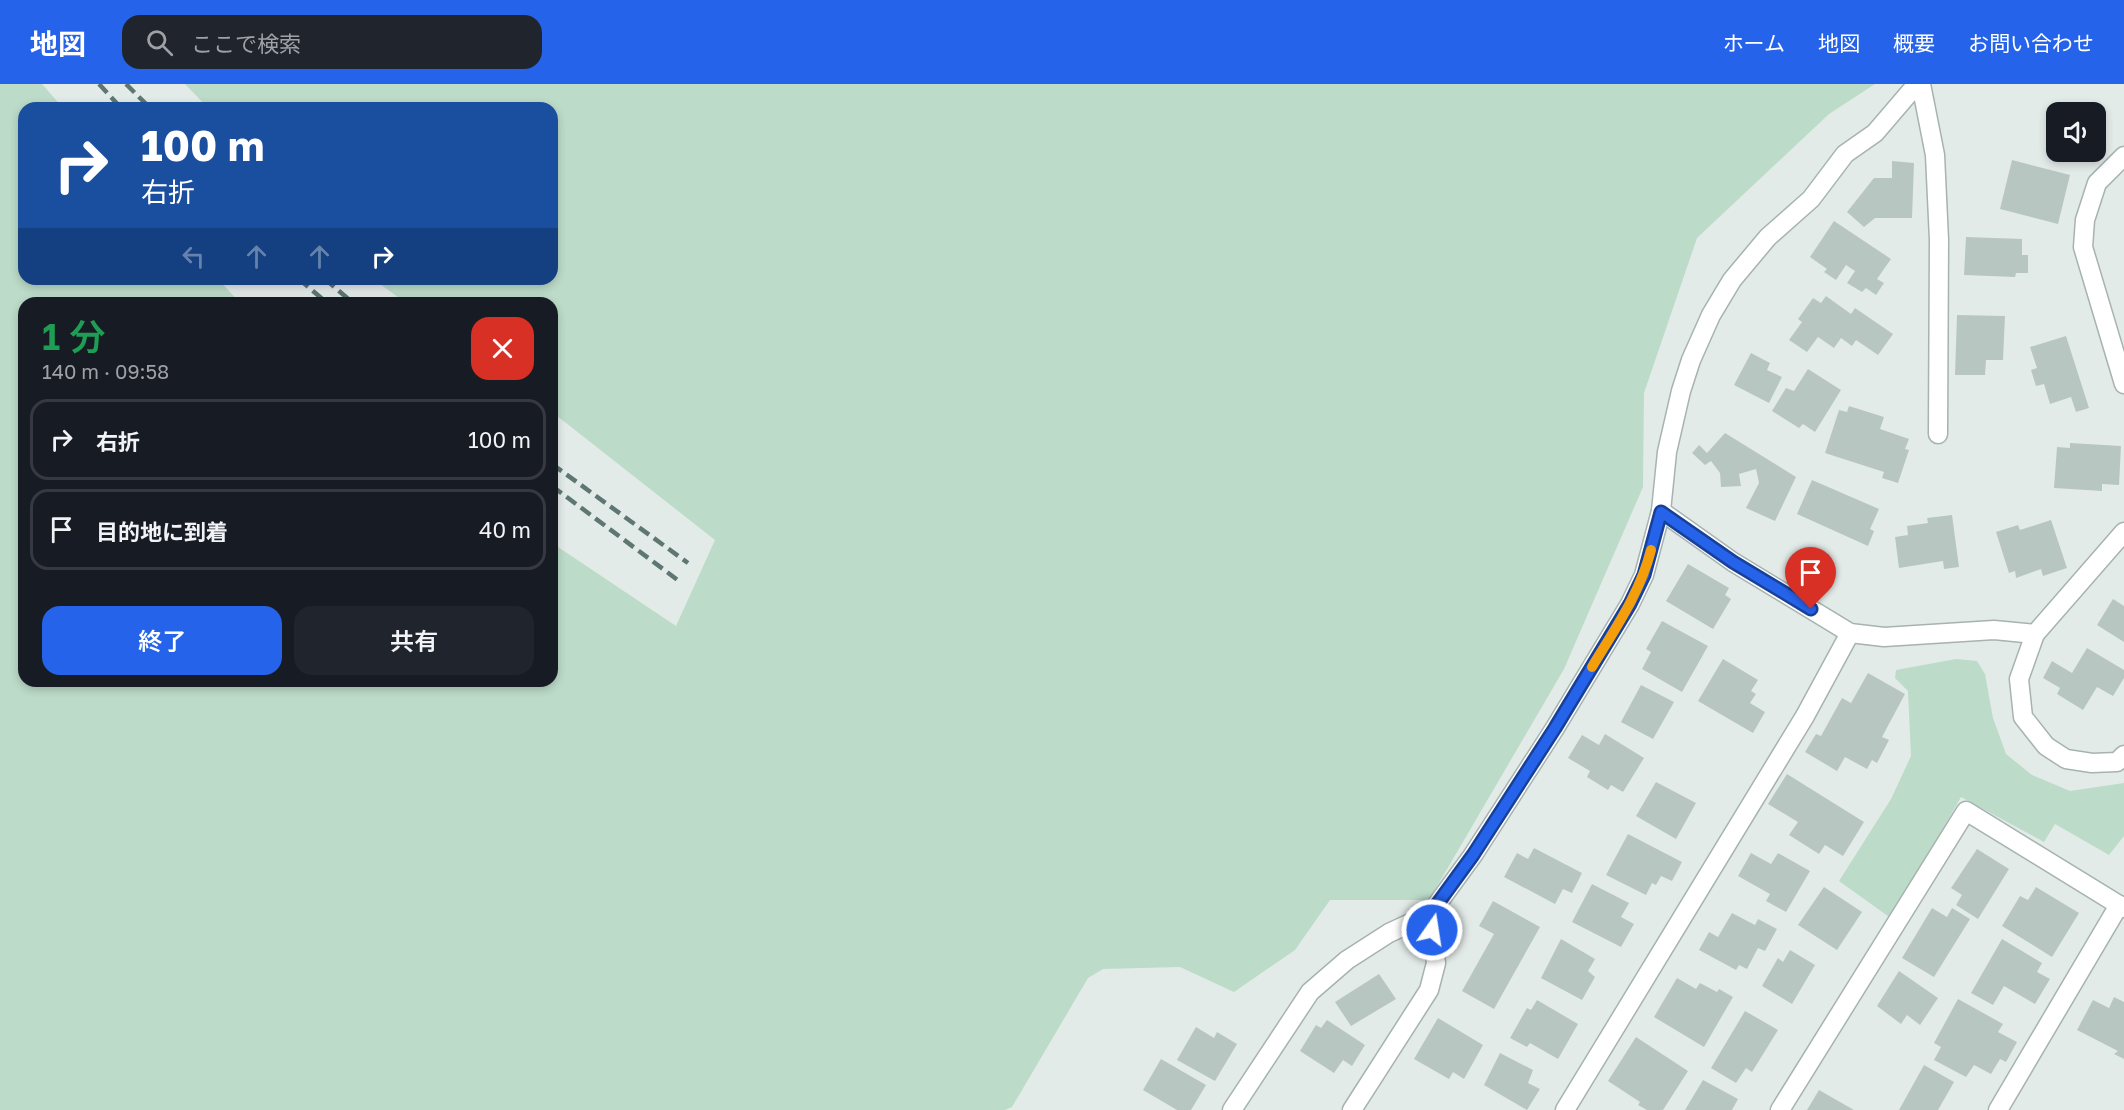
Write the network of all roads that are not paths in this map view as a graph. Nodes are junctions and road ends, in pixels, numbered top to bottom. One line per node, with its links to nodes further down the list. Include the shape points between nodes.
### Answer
1 (1919, 84): 4 (street, via 1935,155 1939,240); 5 (street, via 1875,133 1845,154 1812,199 1768,237 1732,280 1711,315 1681,391 1667,452)
2 (2124, 156): 3 (street, via 2097,183 2085,220 2083,248)
3 (2124, 384)
4 (1938, 434)
5 (1661, 512): 7 (street, via 1733,562); 11 (street, via 1644,575 1630,604 1555,728)
6 (2124, 532): 8 (street)
7 (1850, 633): 8 (street, via 1884,637 1994,630); 14 (street, via 1805,716)
8 (2035, 634): 9 (street, via 2019,679 2024,717 2046,746 2066,759 2092,764 2117,762)
9 (2124, 755)
10 (2121, 906): 15 (street, via 1966,811); 16 (street)
11 (1430, 914): 12 (street, via 1380,938 1310,992); 13 (street, via 1436,963 1430,990)
12 (1232, 1110)
13 (1352, 1110)
14 (1565, 1110)
15 (1780, 1110)
16 (1998, 1110)

